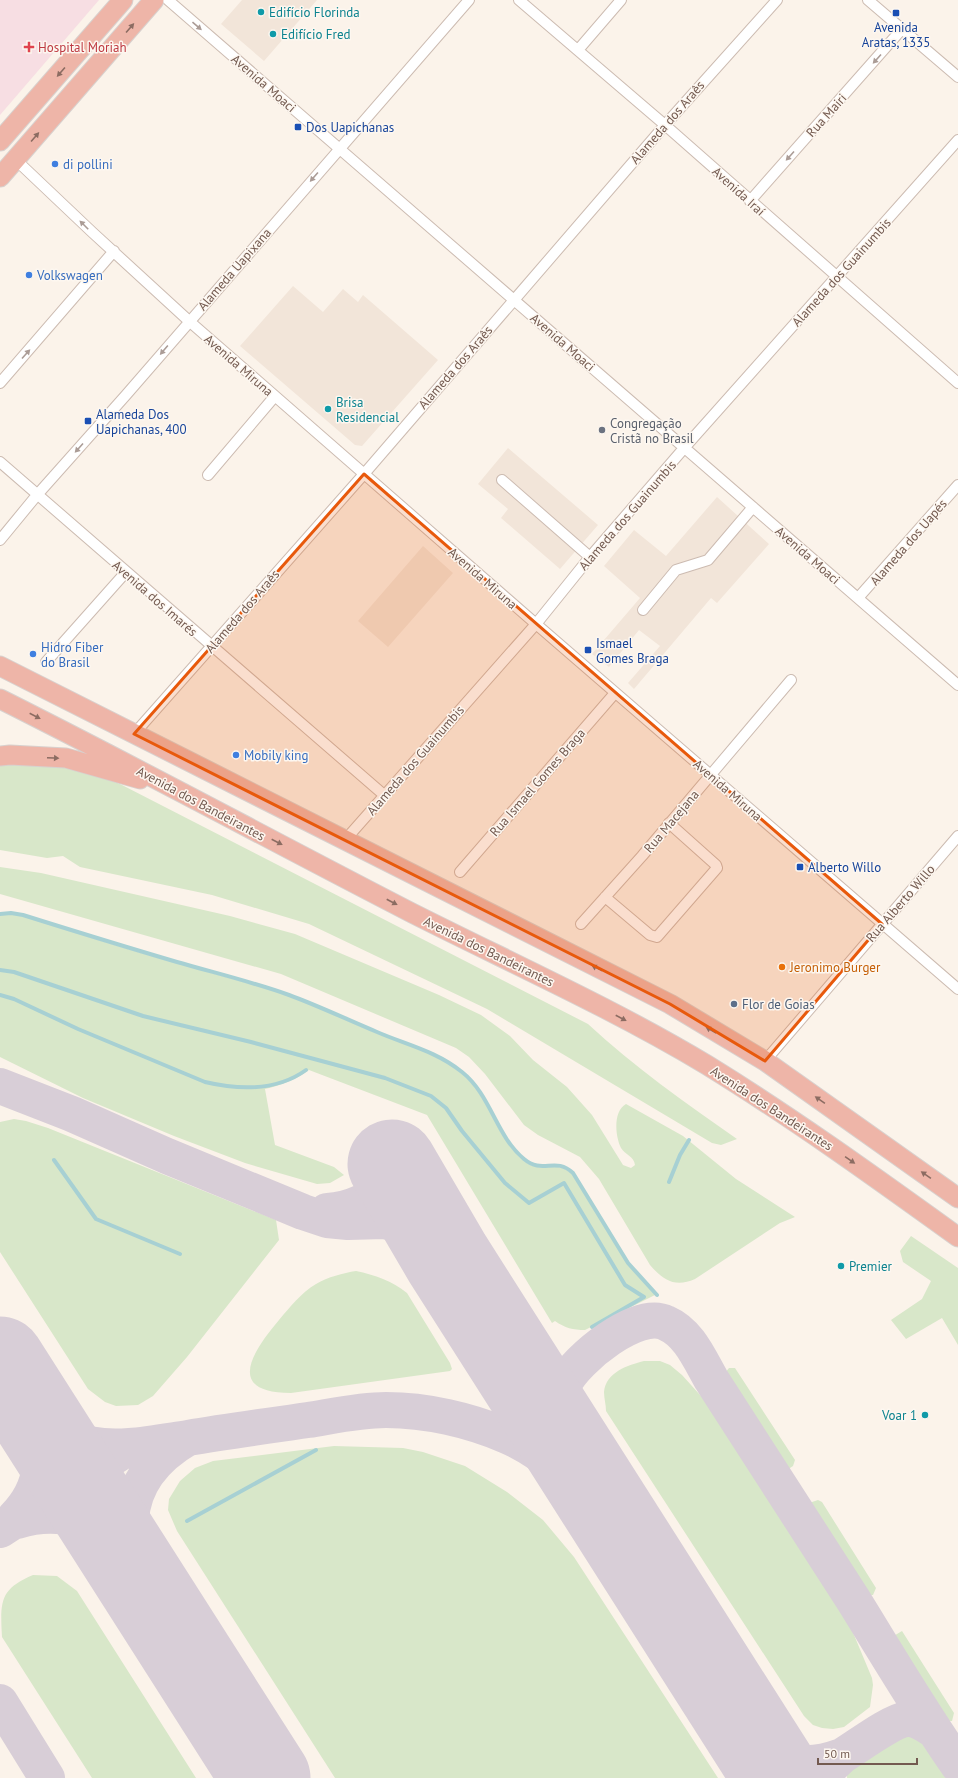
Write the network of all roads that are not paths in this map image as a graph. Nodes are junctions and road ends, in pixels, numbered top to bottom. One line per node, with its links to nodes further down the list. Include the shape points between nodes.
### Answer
1 (123, 0): 14 (highway, one-way to 14)
2 (154, 0): 16 (highway, one-way to 2)
3 (168, 0): 15 (street, Avenida Moaci, one-way to 15)
4 (469, 0): 15 (street, Alameda Uapixana)
5 (519, 0): 10 (street, Avenida Iraí)
6 (621, 0): 10 (street)
7 (777, 0): 12 (street, Alameda dos Araês)
8 (868, 0): 9 (street)
9 (902, 29): 11 (street); 18 (street, Rua Mairi, one-way to 18)
10 (578, 50): 12 (street, Avenida Iraí)
11 (958, 77)
12 (665, 125): 18 (street, Avenida Iraí); 21 (street, Alameda dos Araês)
13 (958, 140): 20 (street, Alameda dos Guainumbis)
14 (0, 141)
15 (339, 148): 21 (street, Avenida Moaci); 22 (street, Alameda Uapixana, one-way to 22)
16 (15, 159): 17 (highway); 19 (street, Avenida Miruna, one-way to 16)
17 (0, 177)
18 (750, 201): 20 (street, Avenida Iraí)
19 (114, 251): 22 (street, Avenida Miruna); 23 (street, one-way to 19)
20 (836, 277): 24 (street, Avenida Iraí); 26 (street, Alameda dos Guainumbis)
21 (514, 299): 26 (street, Avenida Moaci); 29 (street, Alameda dos Araês)
22 (189, 321): 25 (street, Avenida Miruna); 32 (street, Alameda Uapixana, one-way to 32)
23 (0, 383)
24 (958, 383)
25 (275, 396): 28 (street); 29 (street, Avenida Miruna)
26 (685, 447): 33 (street, Avenida Moaci); 35 (street, Alameda dos Guainumbis)
27 (0, 462): 32 (street, Avenida dos Imarés)
28 (208, 474)
29 (364, 474): 39 (street, Avenida Miruna); 40 (street, Alameda dos Araês)
30 (502, 480): 35 (street)
31 (958, 485): 37 (street, Alameda dos Uapés)
32 (37, 495): 34 (street, Alameda Uapixana); 36 (street, Avenida dos Imarés)
33 (753, 507): 37 (street, Avenida Moaci); 38 (street, via 708,560 676,570)
34 (0, 540)
35 (590, 556): 39 (street, Alameda dos Guainumbis)
36 (126, 572): 40 (street, Avenida dos Imarés); 41 (street)
37 (858, 598): 44 (street, Avenida Moaci)
38 (643, 610)
39 (536, 624): 45 (street, Avenida Miruna); 51 (street, Alameda dos Guainumbis)
40 (212, 647): 47 (street, Alameda dos Araês); 51 (street, Avenida dos Imarés)
41 (46, 662)
42 (0, 666): 47 (highway)
43 (791, 680): 49 (street, Rua Macejana)
44 (958, 685)
45 (615, 693): 49 (street, Avenida Miruna); 55 (street, Rua Ismael Gomes Braga)
46 (0, 699): 50 (highway, Avenida dos Bandeirantes, one-way to 50)
47 (134, 734): 54 (highway)
48 (0, 756): 50 (highway, one-way to 50, via 66,758 128,776)
49 (710, 774): 52 (street, Rua Macejana); 58 (street, Avenida Miruna)
50 (156, 779): 62 (highway, Avenida dos Bandeirantes, one-way to 62, via 668,1043 810,1132)
51 (384, 795): 54 (street, Alameda dos Guainumbis)
52 (669, 823): 56 (street, Rua Macejana); 56 (street, via 717,868 657,937 650,935)
53 (958, 836): 58 (street, Rua Alberto Willo)
54 (346, 839): 60 (highway, one-way to 54, via 670,1004)
55 (460, 872)
56 (605, 897): 57 (street, Rua Macejana)
57 (581, 924)
58 (882, 924): 59 (street, Avenida Miruna); 60 (street, Rua Alberto Willo)
59 (958, 989)
60 (765, 1062): 61 (highway, one-way to 60)
61 (958, 1198)
62 (958, 1237)

